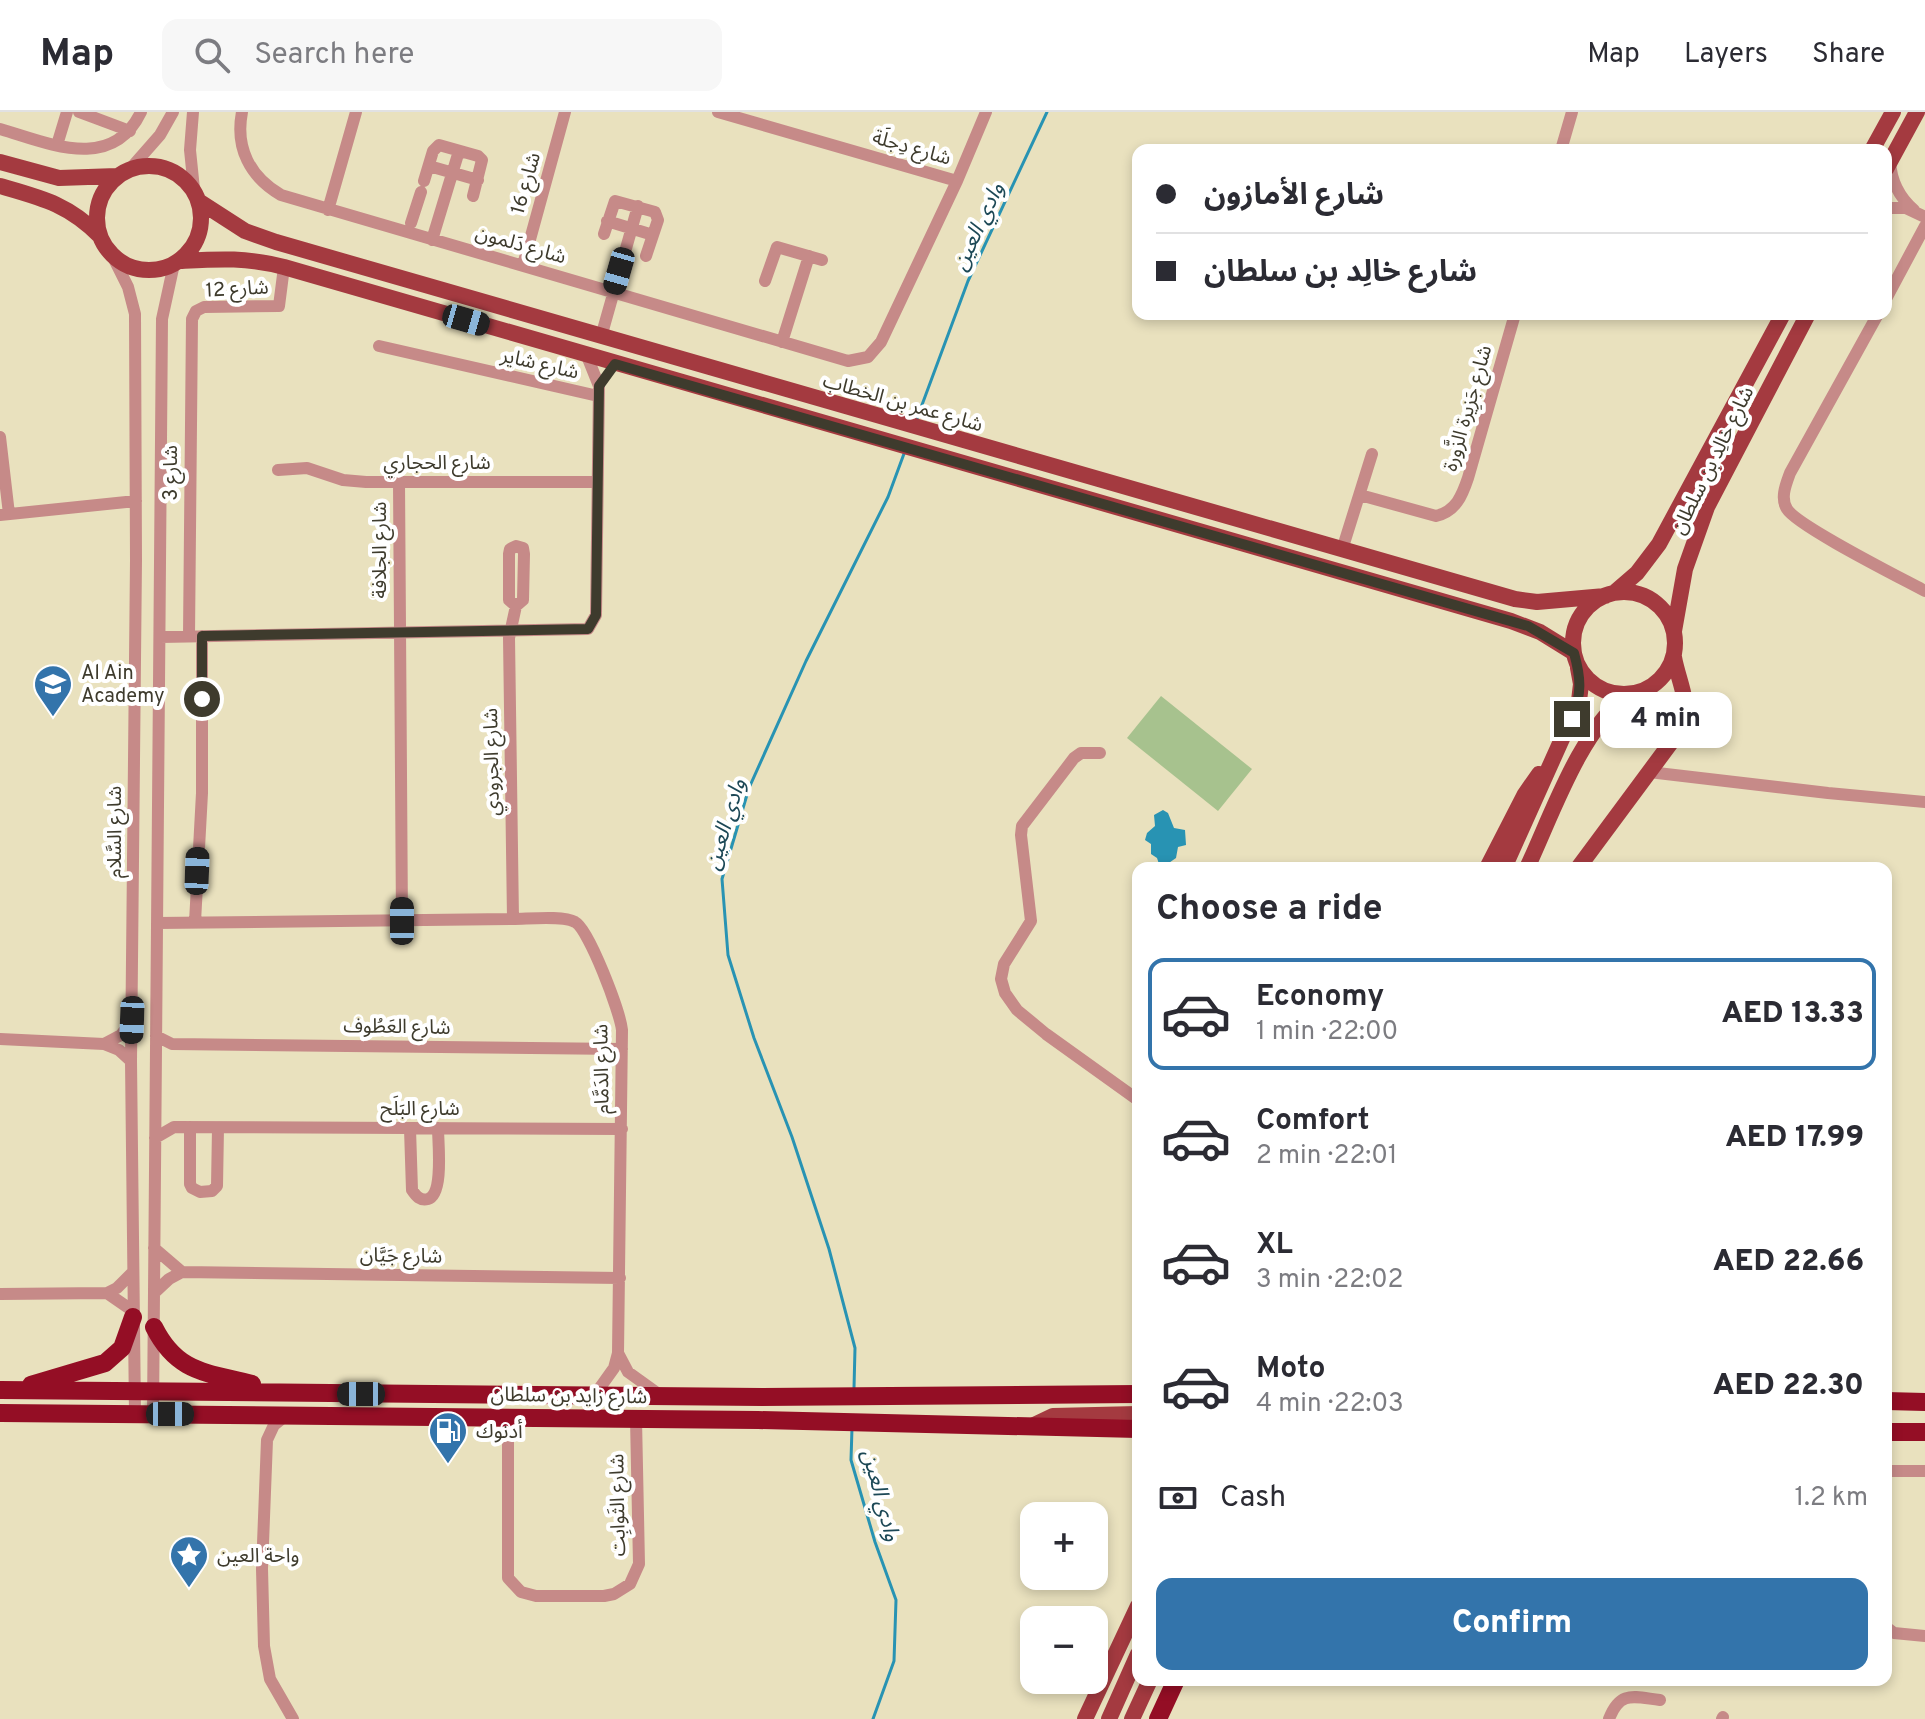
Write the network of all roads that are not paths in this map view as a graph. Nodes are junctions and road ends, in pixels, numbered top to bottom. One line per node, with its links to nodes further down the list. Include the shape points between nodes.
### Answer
1 (67, 112): 18 (street)
2 (79, 112): 15 (street)
3 (141, 112): 15 (street)
4 (173, 112): 23 (street, via 160,135)
5 (193, 112): 29 (street, via 190,150)
6 (242, 112): 34 (street, شارع دَلمون, via 242,151 253,172 281,195)
7 (356, 112): 34 (street)
8 (565, 112): 48 (street, شارع 16)
9 (718, 112): 27 (street, شارع دِجلَة)
10 (986, 112): 27 (street, شارع دَلمون)
11 (1572, 112): 16 (street)
12 (1893, 112): 17 (main road)
13 (1917, 112): 20 (main road)
14 (0, 129): 18 (street)
15 (130, 131): 18 (street, via 99,148)
16 (1563, 144)
17 (1875, 144)
18 (57, 145)
19 (459, 151): 22 (street, via 439,145); 24 (street); 26 (street, via 482,160)
20 (1892, 158)
21 (0, 162): 23 (main road, via 59,178)
22 (429, 166): 24 (street); 32 (street)
23 (124, 172): 29 (main road, via 148,165 166,167 182,176); 41 (main road, via 101,197)
24 (452, 173): 26 (street); 35 (street)
25 (1892, 176): 36 (street)
26 (478, 180): 30 (street, شارع دَلمون)
27 (957, 181): 59 (street, شارع دَلمون, via 875,352 848,361)
28 (0, 186): 41 (main road, via 64,207)
29 (197, 195): 47 (main road, via 199,235); 58 (main road, شارع عمر بن الخطاب, via 230,223 257,236)
30 (473, 196)
31 (638, 206): 39 (street); 39 (street, via 615,201 605,228); 40 (street, via 657,214)
32 (416, 207): 35 (street); 37 (street)
33 (1892, 208): 36 (street)
34 (328, 210): 42 (street, شارع دَلمون)
35 (440, 213): 42 (street)
36 (1919, 214)
37 (411, 223)
38 (1925, 226): 51 (street)
39 (631, 228): 40 (street); 52 (street)
40 (653, 235): 44 (street)
41 (100, 236): 43 (main road)
42 (432, 240): 48 (street, شارع دَلمون)
43 (112, 255): 47 (main road, via 135,268 162,269); 70 (street, شارع السَّلام, via 135,314)
44 (646, 256)
45 (809, 256): 46 (street); 50 (street, via 777,247); 59 (street)
46 (822, 260)
47 (177, 262): 49 (main road, via 229,258); 80 (street, شارع السَّلام, via 162,319)
48 (523, 265): 52 (street, شارع دَلمون)
49 (284, 267): 53 (street, شارع 12, via 279,306); 61 (main road)
50 (765, 281)
51 (1892, 288)
52 (613, 292): 58 (street); 59 (street, شارع دَلمون)
53 (196, 311): 79 (street, شارع 3)
54 (1513, 320): 69 (street, شارع جَزِيرة الزَّورة, via 1468,478 1455,506 1436,516)
55 (1780, 320): 74 (main road, شارع خالِد بن سلطان, via 1659,544 1637,573)
56 (1805, 320): 77 (main road, شارع خالِد بن سلطان, via 1695,535)
57 (1875, 320): 73 (street, via 1790,473 1784,500 1787,510 1807,526)
58 (601, 337): 72 (main road, شارع عمر بن الخطاب)
59 (782, 342)
60 (379, 346): 63 (street, شارع شاير)
61 (587, 356): 62 (main road); 63 (street)
62 (615, 364): 63 (street); 82 (main road, via 1528,626)
63 (598, 391): 68 (street)
64 (0, 437): 71 (street)
65 (1372, 454): 69 (street)
66 (278, 470): 67 (street, شارع الحجاري, via 307,468 352,482)
67 (399, 482): 68 (street, شارع الحجاري); 78 (street, شارع الجلافة)
68 (597, 482): 76 (street, via 592,626 581,631)
69 (1360, 495): 72 (street)
70 (136, 501): 71 (street); 96 (street, شارع السَّلام)
71 (4, 514)
72 (1342, 550): 74 (main road, شارع عمر بن الخطاب, via 1515,599 1537,602)
73 (1924, 587)
74 (1610, 594): 77 (main road, via 1645,596 1668,616); 82 (main road, via 1583,613 1576,625)
75 (516, 606): 76 (street, شارع الجرودي)
76 (510, 630): 78 (street); 92 (street, شارع الجرودي)
77 (1674, 631): 81 (main road)
78 (399, 633): 79 (street); 93 (street, شارع الجلافة)
79 (196, 636): 80 (street); 94 (street, شارع 3, via 202,793)
80 (160, 637): 95 (street, شارع السَّلام)
81 (1674, 657): 83 (main road, via 1651,687); 86 (main road, via 1687,712 1684,725)
82 (1575, 658): 83 (main road, via 1592,683); 84 (main road, via 1581,692)
83 (1627, 694): 90 (main road, via 1593,731)
84 (1565, 737): 88 (main road, via 1525,794); 89 (main road)
85 (1100, 753): 104 (street, via 1074,758 1022,826 1031,921 1004,964 1001,979 1017,1010)
86 (1649, 772): 87 (street); 91 (main road)
87 (1925, 802)
88 (1490, 862)
89 (1507, 862)
90 (1530, 862)
91 (1582, 862)
92 (513, 919): 93 (street, شارع الدَمَّام); 101 (street, شارع الدَمَّام, via 567,919 581,927 619,1010)
93 (402, 921): 94 (street, شارع الدَمَّام)
94 (195, 922): 95 (street, شارع الدَمَّام)
95 (157, 923): 97 (street, شارع السَّلام)
96 (132, 1020): 99 (street, via 121,1035); 103 (street, شارع السَّلام)
97 (156, 1036): 100 (street, شارع العَطُوف); 102 (street, شارع السَّلام)
98 (0, 1039): 99 (street)
99 (104, 1044): 103 (street)
100 (172, 1044): 101 (street, شارع العَطُوف); 102 (street)
101 (622, 1049): 111 (street, شارع الدَمَّام)
102 (157, 1059): 105 (street, شارع السَّلام)
103 (131, 1061): 115 (street, شارع السَّلام)
104 (1132, 1096)
105 (155, 1112): 106 (street); 112 (street, شارع السَّلام)
106 (174, 1127): 107 (street, شارع البَلَح); 112 (street)
107 (190, 1127): 108 (street, شارع البَلَح); 108 (street, via 190,1184 200,1192 217,1186)
108 (218, 1128): 110 (street, شارع البَلَح)
109 (438, 1128): 110 (street, شارع البَلَح); 110 (street, via 438,1190 425,1200 412,1190); 111 (street, شارع البَلَح)
110 (410, 1129)
111 (622, 1129): 116 (street, شارع الدَمَّام)
112 (155, 1138): 113 (street, شارع السَّلام)
113 (154, 1248): 114 (street); 118 (street, شارع السَّلام)
114 (182, 1272): 116 (street, شارع جَيَّان); 118 (street)
115 (132, 1273): 117 (street); 120 (street, شارع السَّلام)
116 (620, 1278): 122 (street, شارع الدَمَّام)
117 (107, 1293): 119 (street); 120 (street)
118 (154, 1293): 121 (street, شارع السَّلام)
119 (0, 1294)
120 (133, 1314): 124 (highway, via 122,1348 105,1363); 125 (street, شارع السَّلام)
121 (154, 1327): 125 (street, شارع السَّلام); 126 (highway, via 167,1350 184,1365)
122 (618, 1353): 128 (street, شارع الدَمَّام); 129 (street, via 628,1372)
123 (0, 1390): 124 (highway, شارع زايد بن سلطان)
124 (20, 1390): 125 (highway, شارع زايد بن سلطان)
125 (144, 1390): 126 (highway, شارع زايد بن سلطان); 133 (street, شارع السَّلام); 133 (street, شارع السَّلام)
126 (274, 1391): 128 (highway, شارع زايد بن سلطان)
127 (1132, 1394): 129 (highway, شارع زايد بن سلطان)
128 (594, 1396): 129 (highway, شارع زايد بن سلطان)
129 (662, 1396)
130 (1892, 1401): 131 (highway)
131 (1925, 1402)
132 (0, 1413): 133 (highway, شارع زايد بن سلطان)
133 (144, 1414): 136 (highway, شارع زايد بن سلطان)
134 (287, 1414): 136 (highway, شارع زايد بن سلطان); 137 (highway, شارع زايد بن سلطان); 145 (street)
135 (1132, 1414): 139 (main road, via 1060,1415)
136 (246, 1415): 145 (street)
137 (508, 1416): 138 (highway, شارع زايد بن سلطان); 138 (street, شارع الثَوابِت, via 508,1578 521,1592 536,1596 614,1594 635,1576)
138 (636, 1419): 139 (highway, شارع زايد بن سلطان)
139 (1032, 1426): 140 (highway, شارع زايد بن سلطان)
140 (1106, 1428): 141 (highway, شارع زايد بن سلطان); 144 (highway)
141 (1132, 1429)
142 (1892, 1432): 143 (highway)
143 (1925, 1432)
144 (1132, 1439)
145 (267, 1440): 155 (street, via 264,1646 270,1679)
146 (1892, 1471): 147 (street)
147 (1925, 1471)
148 (1132, 1619): 156 (main road)
149 (1892, 1632): 150 (street)
150 (1925, 1636)
151 (1132, 1667): 157 (main road)
152 (1147, 1686): 158 (main road)
153 (1169, 1686): 159 (highway)
154 (1660, 1700): 160 (street, via 1621,1699)
155 (293, 1719)
156 (1085, 1719)
157 (1109, 1719)
158 (1132, 1719)
159 (1155, 1719)
160 (1609, 1719)

